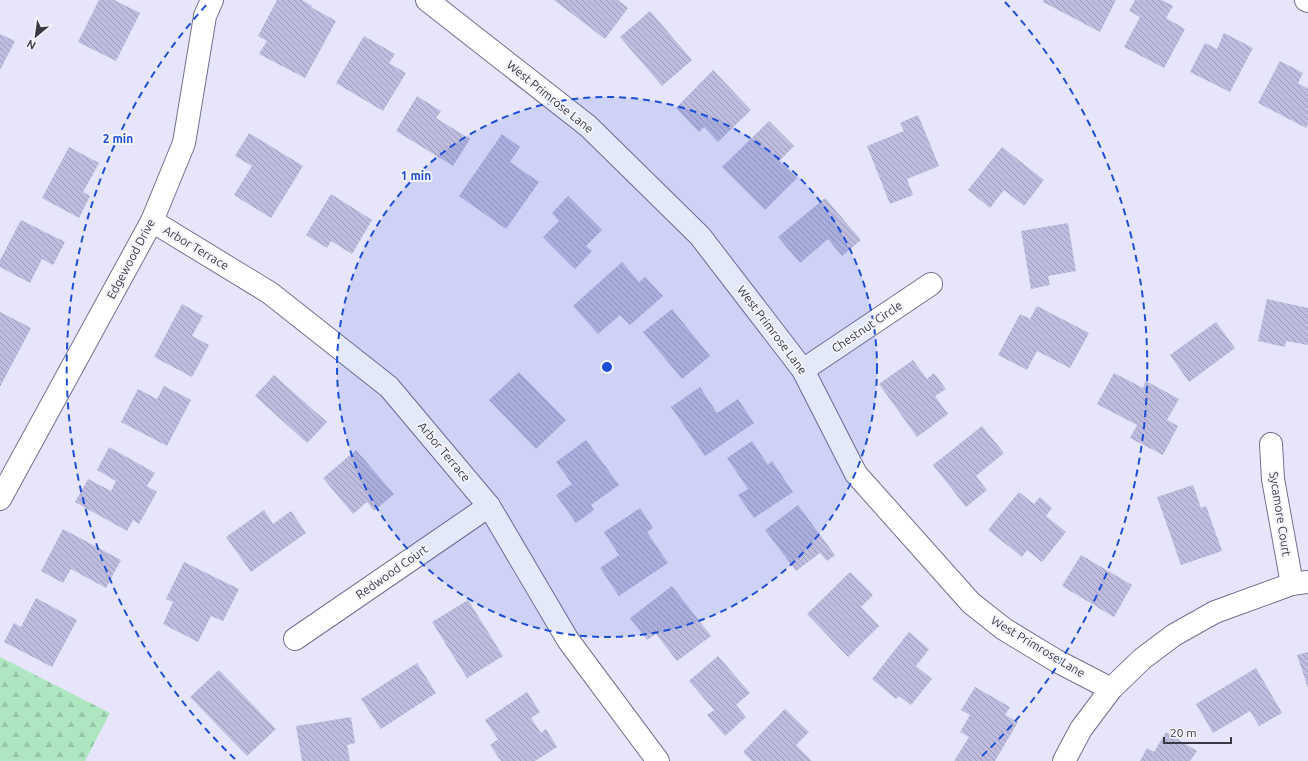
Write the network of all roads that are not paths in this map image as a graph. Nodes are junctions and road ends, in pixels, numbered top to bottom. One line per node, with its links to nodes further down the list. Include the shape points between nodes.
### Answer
1 (212, 0): 3 (street, Edgewood Drive, via 205,16 184,143)
2 (426, 0): 5 (street, West Primrose Lane, via 588,126 700,236)
3 (152, 221): 7 (street, Edgewood Drive); 9 (street, Arbor Terrace, via 270,293 389,387)
4 (931, 284): 5 (street, Chestnut Circle)
5 (803, 370): 12 (street, West Primrose Lane, via 856,474 971,603 1011,633)
6 (1271, 444): 10 (street, Sycamore Court, via 1272,479)
7 (6, 475): 8 (street, Edgewood Drive)
8 (0, 499)
9 (489, 506): 11 (street, Redwood Court); 13 (street, Arbor Terrace, via 568,640)
10 (1300, 583): 12 (street, via 1215,612 1174,635 1142,659)
11 (296, 639)
12 (1110, 689): 14 (street, via 1081,728)
13 (658, 761)
14 (1064, 761)

